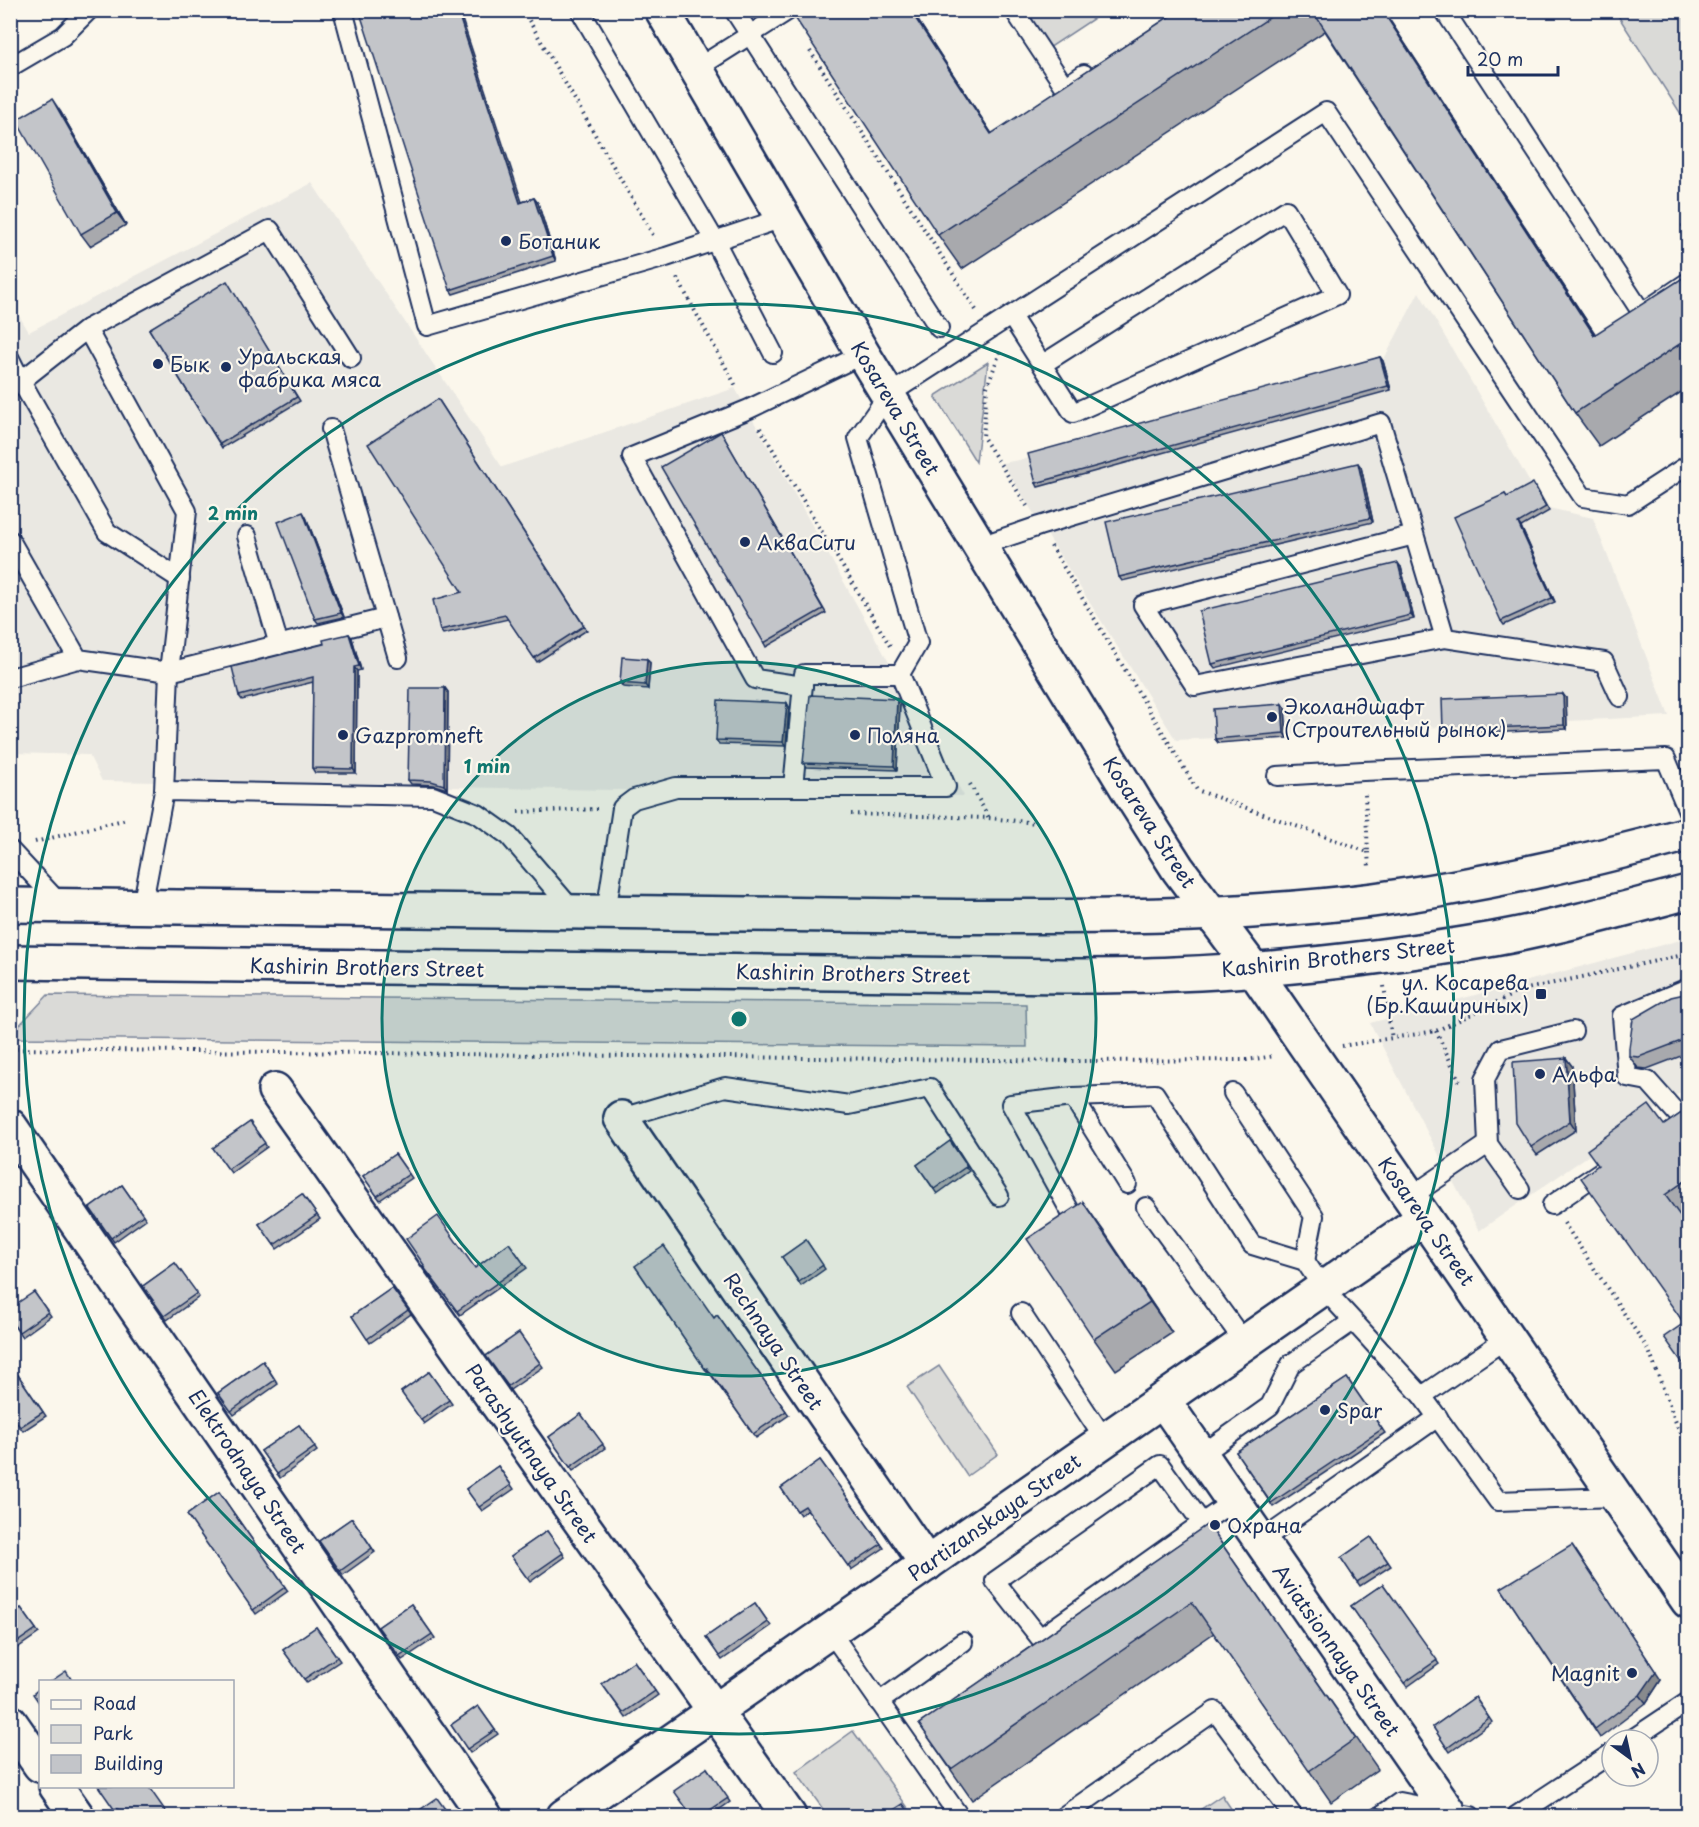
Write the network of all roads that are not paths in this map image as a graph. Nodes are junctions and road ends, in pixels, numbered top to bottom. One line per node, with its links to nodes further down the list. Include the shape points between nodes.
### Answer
1 (89, 10): 10 (lane, via 63,36)
2 (343, 10): 14 (lane, via 427,326)
3 (580, 10): 14 (lane)
4 (662, 10): 12 (street, Kosareva Street)
5 (734, 10): 9 (lane)
6 (789, 10): 9 (lane)
7 (1014, 10): 11 (lane, via 1065,87)
8 (1444, 10): 15 (lane, via 1642,313)
9 (750, 35): 12 (lane); 17 (lane)
10 (10, 67)
11 (1094, 68)
12 (696, 69): 13 (street, Kosareva Street)
13 (783, 218): 14 (lane); 20 (street, Kosareva Street)
14 (715, 241): 19 (lane)
15 (1689, 282)
16 (1011, 316): 23 (lane); 25 (lane); 27 (lane, via 1326,112 1583,497 1628,504)
17 (939, 328)
18 (87, 329): 21 (lane, via 270,230); 24 (lane); 32 (lane, via 187,511)
19 (773, 353)
20 (863, 354): 25 (street, Kosareva Street); 41 (lane, via 749,409 632,457 755,679)
21 (351, 358)
22 (10, 359): 24 (lane)
23 (1043, 364): 23 (lane, via 1286,210 1337,295 1073,412)
24 (21, 381): 32 (lane, via 107,532)
25 (888, 395): 31 (street, Kosareva Street); 39 (lane, via 858,438 918,643)
26 (331, 429): 33 (lane)
27 (1689, 465)
28 (1414, 535): 31 (lane, via 1381,423); 34 (lane); 34 (lane, via 1143,605 1195,686)
29 (247, 536): 35 (lane)
30 (10, 540): 37 (lane)
31 (980, 546): 54 (street, Kosareva Street, via 1136,803)
32 (180, 579): 38 (lane)
33 (386, 618): 35 (lane); 36 (lane)
34 (1445, 638): 42 (lane, via 1604,663)
35 (279, 645): 38 (lane)
36 (398, 658)
37 (78, 659): 38 (lane); 40 (lane)
38 (169, 672): 45 (lane)
39 (900, 674): 41 (lane, via 804,674); 44 (lane, via 946,787)
40 (10, 678)
41 (802, 686): 44 (lane)
42 (1620, 697)
43 (1277, 776): 46 (lane, via 1666,759)
44 (793, 787): 53 (lane, via 676,787 634,799 622,808)
45 (164, 790): 52 (lane); 53 (lane, via 433,795 478,814 509,836)
46 (1689, 811)
47 (1689, 834): 54 (street, via 1576,862 1425,892 1303,907)
48 (10, 850): 51 (lane)
49 (1689, 892): 56 (street, Kashirin Brothers Street, via 1496,938 1380,956)
50 (10, 905): 51 (street)
51 (62, 906): 52 (street)
52 (142, 907): 53 (street)
53 (590, 913): 54 (street, via 1052,917)
54 (1211, 913): 56 (street, Kosareva Street)
55 (10, 962): 56 (street, Kashirin Brothers Street, via 1065,976)
56 (1253, 969): 72 (street, Kosareva Street)
57 (1689, 988): 62 (lane, via 1623,1016 1627,1077 1648,1081)
58 (1573, 1031): 65 (lane, via 1501,1049 1485,1079)
59 (275, 1090): 95 (street, Parashyutnaya Street)
60 (1233, 1093): 74 (lane, via 1314,1216)
61 (1073, 1097): 67 (lane); 73 (lane, via 1011,1104); 74 (lane, via 1155,1094 1252,1245)
62 (1680, 1117)
63 (621, 1118): 69 (lane, via 725,1087 849,1105 930,1088); 89 (street, Rechnaya Street)
64 (10, 1126): 103 (street, Elektrodnaya Street)
65 (1488, 1144): 68 (lane); 72 (lane)
66 (1621, 1158): 70 (lane)
67 (1127, 1184)
68 (1520, 1189)
69 (999, 1196)
70 (1552, 1205)
71 (1146, 1207): 79 (lane)
72 (1417, 1207): 75 (street, Partizanskaya Street); 78 (street, Kosareva Street)
73 (1075, 1220)
74 (1305, 1261): 75 (lane)
75 (1323, 1288): 77 (lane); 79 (street, Partizanskaya Street)
76 (1021, 1313): 83 (lane)
77 (1353, 1321): 80 (lane); 84 (lane, via 1291,1364 1270,1406)
78 (1508, 1338): 80 (lane); 85 (street, Kosareva Street)
79 (1245, 1343): 81 (street, Partizanskaya Street)
80 (1422, 1395): 82 (lane)
81 (1163, 1400): 83 (street, Partizanskaya Street); 84 (street, Aviatsionnaya Street)
82 (1438, 1417): 85 (lane, via 1498,1501); 88 (lane)
83 (1105, 1440): 89 (street, Partizanskaya Street)
84 (1201, 1455): 86 (street, Aviatsionnaya Street)
85 (1617, 1497): 90 (street, Kosareva Street)
86 (1233, 1501): 87 (lane); 88 (street, Aviatsionnaya Street)
87 (1202, 1523): 87 (lane, via 1040,1638 995,1581 1160,1465)
88 (1261, 1541): 101 (street, Aviatsionnaya Street)
89 (927, 1564): 91 (street, Partizanskaya Street)
90 (1689, 1600)
91 (830, 1631): 93 (lane); 95 (street, Partizanskaya Street)
92 (963, 1642): 93 (lane)
93 (879, 1702): 106 (lane)
94 (1689, 1702): 97 (lane)
95 (714, 1712): 104 (street, Partizanskaya Street); 105 (street, Parashyutnaya Street)
96 (10, 1722): 99 (street)
97 (1649, 1728)
98 (1600, 1761): 110 (lane)
99 (39, 1764)
100 (57, 1788): 102 (street)
101 (1456, 1815): 109 (lane, via 1400,1802)
102 (77, 1816)
103 (485, 1816)
104 (564, 1816)
105 (789, 1816)
106 (959, 1816)
107 (1064, 1816): 108 (lane, via 1215,1711)
108 (1293, 1816)
109 (1380, 1816)
110 (1516, 1816)

